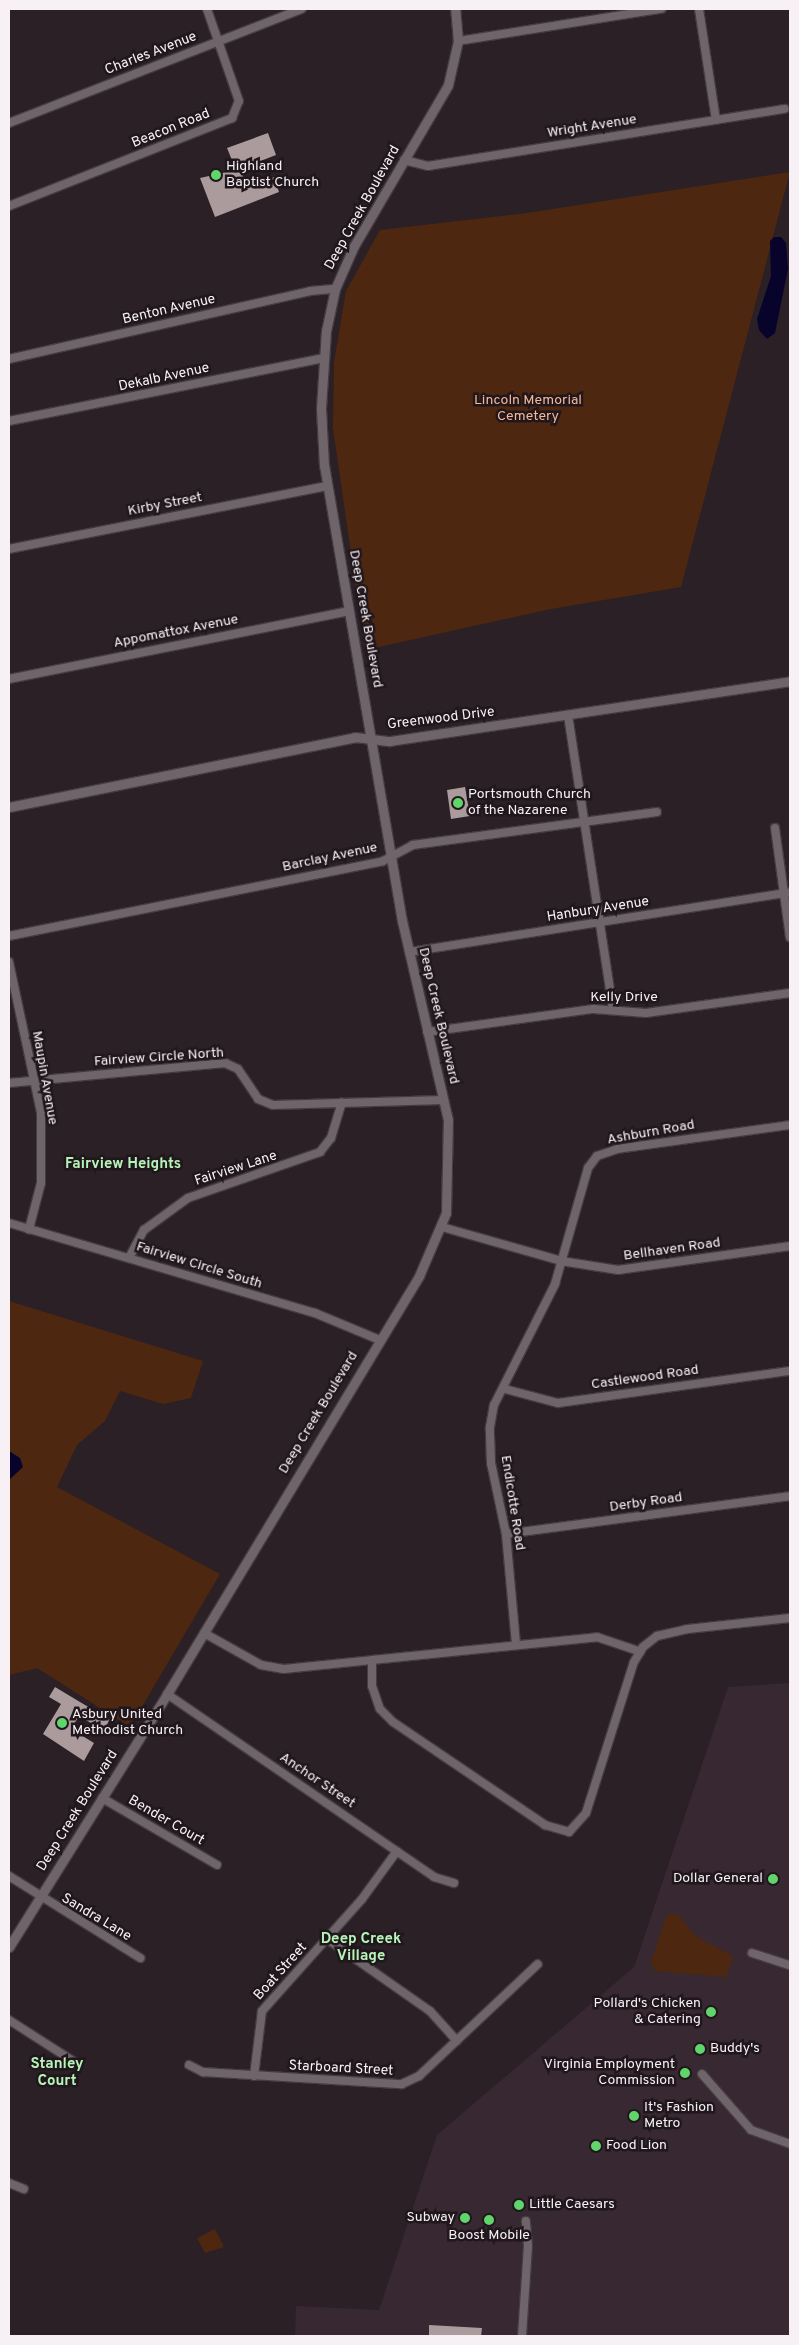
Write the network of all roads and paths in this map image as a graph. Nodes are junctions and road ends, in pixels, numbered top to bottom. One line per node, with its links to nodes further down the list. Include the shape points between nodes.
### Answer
1 (207, 9): 6 (street, Beacon Road)
2 (302, 9): 6 (street, Charles Avenue)
3 (455, 9): 7 (street, Deep Creek Boulevard)
4 (661, 9): 7 (street)
5 (699, 9): 9 (street)
6 (220, 41): 10 (street, Charles Avenue); 12 (street, Beacon Road, via 239,101 232,118)
7 (458, 41): 11 (street, Deep Creek Boulevard, via 448,85)
8 (784, 109): 9 (street, Wright Avenue)
9 (716, 120): 11 (street, Wright Avenue, via 428,166)
10 (9, 123)
11 (404, 160): 13 (street, Deep Creek Boulevard, via 354,246)
12 (9, 206)
13 (334, 289): 14 (street, Benton Avenue, via 310,290); 15 (street, Deep Creek Boulevard)
14 (9, 358)
15 (323, 358): 16 (street, Dekalb Avenue); 17 (street, Deep Creek Boulevard, via 321,444)
16 (9, 421)
17 (327, 486): 18 (street, Kirby Street); 19 (street, Deep Creek Boulevard)
18 (9, 549)
19 (349, 611): 20 (street, Appomattox Avenue); 23 (street, Deep Creek Boulevard)
20 (9, 679)
21 (790, 682): 22 (street, Greenwood Drive)
22 (568, 715): 23 (street, Greenwood Drive, via 390,741); 26 (street)
23 (372, 739): 24 (street, Greenwood Drive, via 355,737); 28 (street, Deep Creek Boulevard)
24 (9, 807)
25 (657, 812): 26 (street, Barclay Avenue)
26 (584, 820): 28 (street, Barclay Avenue, via 413,845); 30 (street)
27 (775, 828): 29 (street)
28 (393, 855): 31 (street, Barclay Avenue, via 383,860); 33 (street, Deep Creek Boulevard)
29 (788, 893): 30 (street, Hanbury Avenue); 32 (street)
30 (602, 922): 33 (street, Hanbury Avenue); 36 (street)
31 (9, 936)
32 (790, 937)
33 (409, 952): 37 (street, Deep Creek Boulevard)
34 (9, 962): 38 (street, Maupin Avenue)
35 (790, 993): 36 (street, Kelly Drive, via 646,1014)
36 (613, 1009): 37 (street, Kelly Drive)
37 (427, 1032): 40 (street, Deep Creek Boulevard)
38 (34, 1081): 39 (street, Fairview Circle North); 41 (street, Fairview Circle North, via 225,1063 238,1069 263,1102 285,1105); 45 (street, Maupin Avenue, via 41,1112 43,1160 37,1205)
39 (9, 1083)
40 (443, 1100): 41 (street, Fairview Circle North); 44 (street, Deep Creek Boulevard, via 450,1148)
41 (342, 1103): 47 (street, Fairview Lane, via 331,1138 320,1152 188,1198 144,1230)
42 (790, 1125): 48 (street, Ashburn Road, via 617,1149 598,1156 588,1168)
43 (9, 1223): 45 (street, Fairview Circle South)
44 (442, 1227): 48 (street, Bellhaven Road); 49 (street, Deep Creek Boulevard, via 419,1276)
45 (29, 1229): 47 (street, Fairview Circle South)
46 (790, 1246): 48 (street, Bellhaven Road, via 618,1270)
47 (129, 1258): 49 (street, Fairview Circle South, via 315,1313)
48 (561, 1261): 51 (street, Endicotte Road, via 552,1292)
49 (380, 1340): 55 (street, Deep Creek Boulevard)
50 (790, 1371): 51 (street, Castlewood Road, via 558,1403)
51 (505, 1389): 53 (street, Endicotte Road, via 494,1405 490,1428 491,1464)
52 (790, 1496): 53 (street, Derby Road)
53 (506, 1534): 56 (street, Endicotte Road)
54 (790, 1618): 57 (street, via 688,1629 657,1636)
55 (204, 1633): 58 (street, via 269,1666 284,1669); 59 (street, Deep Creek Boulevard)
56 (516, 1644): 57 (street, via 597,1637); 58 (street)
57 (641, 1652): 58 (street, via 586,1813 570,1832 545,1825 393,1722 380,1708 372,1686)
58 (372, 1660)
59 (167, 1694): 60 (street, Deep Creek Boulevard); 61 (street, Anchor Street)
60 (102, 1798): 62 (street, Bender Court); 65 (street, Deep Creek Boulevard)
61 (397, 1851): 64 (street, Anchor Street, via 434,1877); 66 (street, Boat Street)
62 (216, 1865)
63 (9, 1876): 65 (street, Sandra Lane)
64 (454, 1882)
65 (39, 1899): 67 (street, Deep Creek Boulevard); 69 (street, Sandra Lane)
66 (327, 1939): 73 (street, via 430,2011); 77 (street, Boat Street, via 262,2011)
67 (9, 1947)
68 (752, 1953): 71 (street)
69 (140, 1958)
70 (538, 1964): 73 (street, Starboard Street)
71 (790, 1965)
72 (9, 2020): 74 (street)
73 (458, 2041): 77 (street, Starboard Street, via 419,2076 402,2084)
74 (76, 2062)
75 (189, 2065): 77 (street, Starboard Street, via 203,2072)
76 (702, 2074): 78 (street, via 751,2130)
77 (254, 2076)
78 (790, 2144)
79 (9, 2183): 80 (street)
80 (24, 2189)
81 (526, 2222): 82 (street, via 528,2246)
82 (522, 2336)

